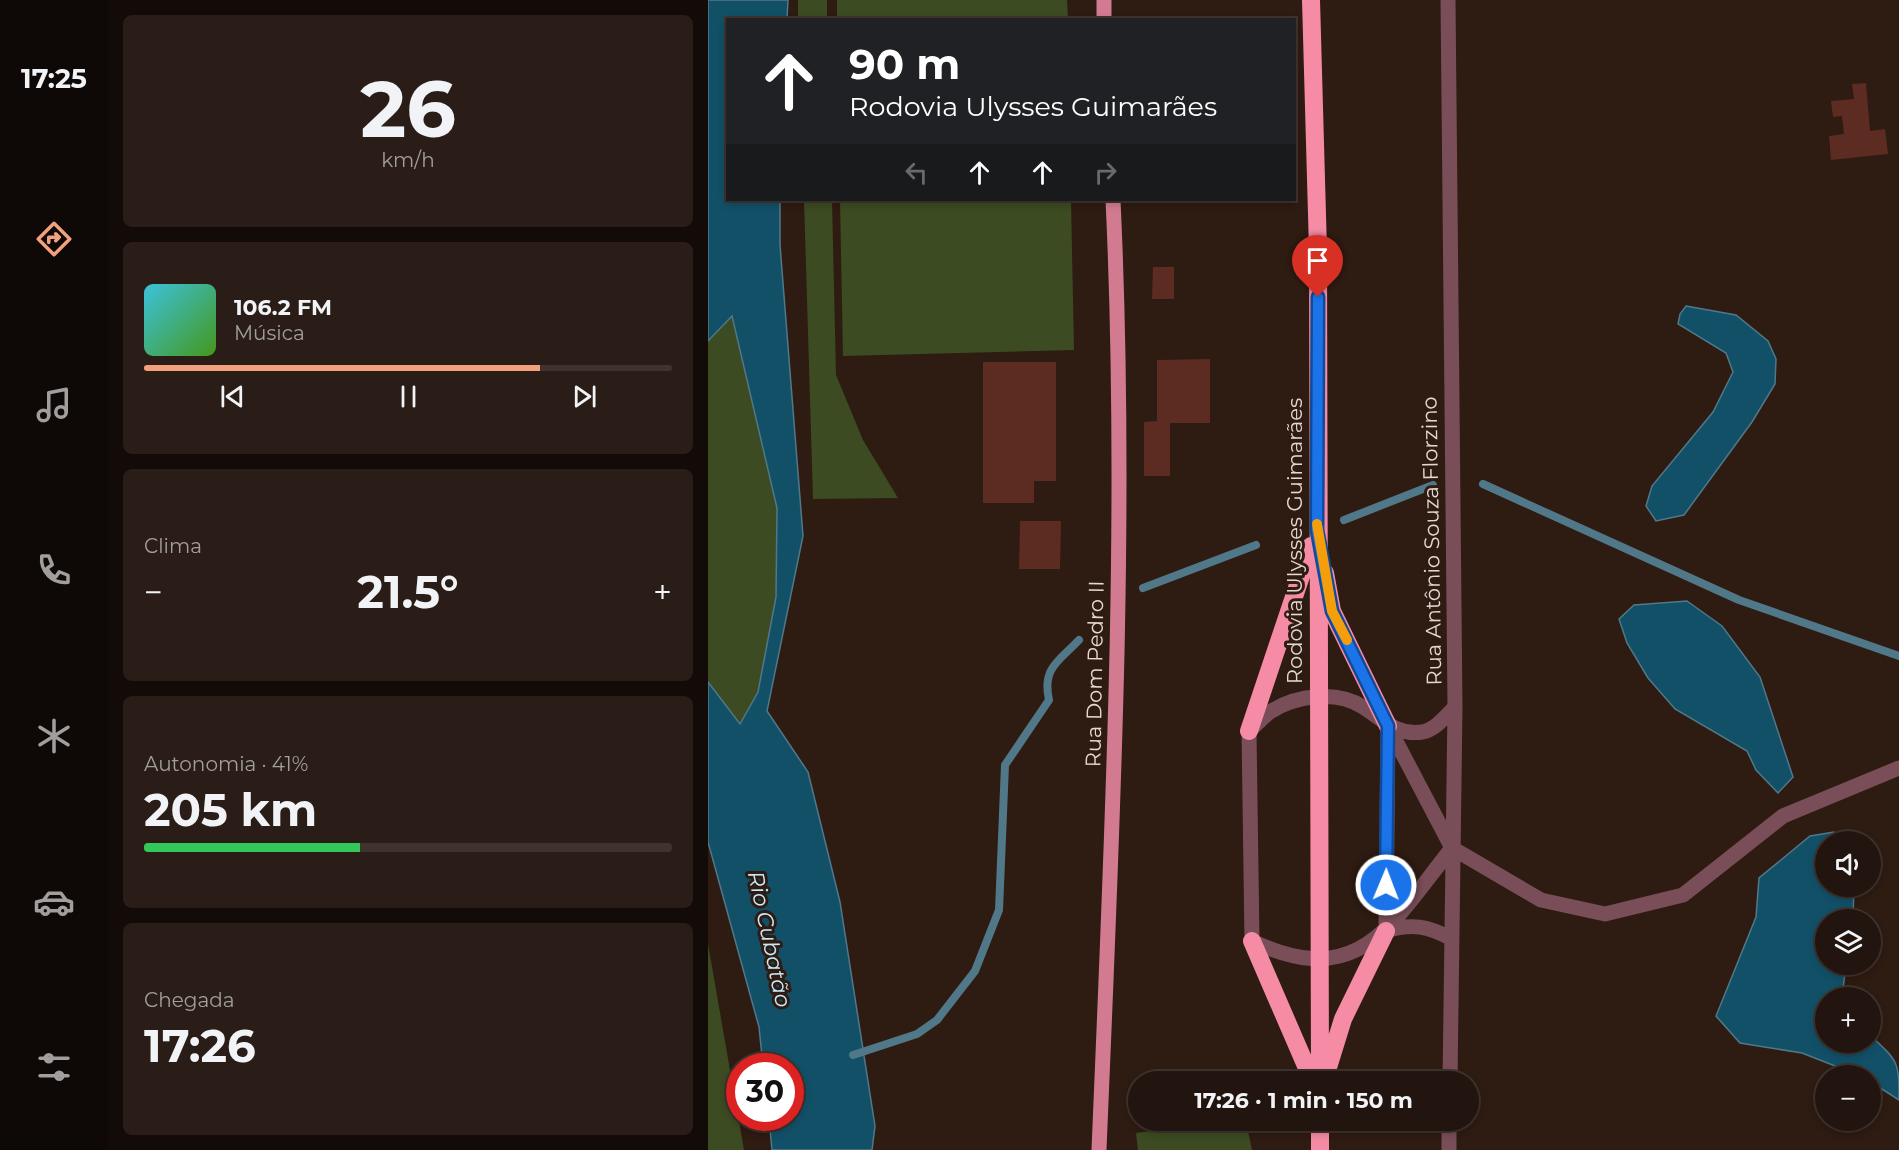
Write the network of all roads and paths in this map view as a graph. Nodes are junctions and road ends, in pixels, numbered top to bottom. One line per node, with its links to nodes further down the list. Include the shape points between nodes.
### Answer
1 (1104, 0): 4 (main road)
2 (1311, 0): 6 (highway, Rodovia Ulysses Guimarães, via 1318,250)
3 (1448, 0): 8 (street, Rua Antônio Souza Florzino)
4 (1104, 18)
5 (1113, 201): 23 (main road, Rua Dom Pedro II, via 1119,547)
6 (1317, 530): 7 (highway, Rodovia Ulysses Guimarães); 9 (highway, via 1332,611); 10 (highway)
7 (1317, 696): 9 (street, via 1362,706); 10 (street, via 1270,712); 16 (highway, Rodovia Ulysses Guimarães)
8 (1455, 707): 9 (street, via 1424,732); 12 (street, Rua Antônio Souza Florzino)
9 (1388, 726): 12 (street); 13 (street)
10 (1249, 731): 15 (street)
11 (1899, 768): 12 (street, via 1783,816 1683,895 1605,914 1541,900)
12 (1452, 848): 13 (street); 14 (street, Rua Antônio Souza Florzino)
13 (1386, 931): 14 (street, via 1417,925); 16 (street, via 1355,952); 19 (highway, via 1343,1019)
14 (1452, 939): 20 (street, Rua Antônio Souza Florzino)
15 (1252, 941): 16 (street, via 1277,952); 17 (highway)
16 (1319, 960): 18 (highway, Rodovia Ulysses Guimarães)
17 (1308, 1071)
18 (1322, 1071)
19 (1326, 1071)
20 (1449, 1071)
21 (1320, 1131): 24 (highway)
22 (1449, 1131): 25 (street)
23 (1099, 1150)
24 (1320, 1150)
25 (1449, 1150)

